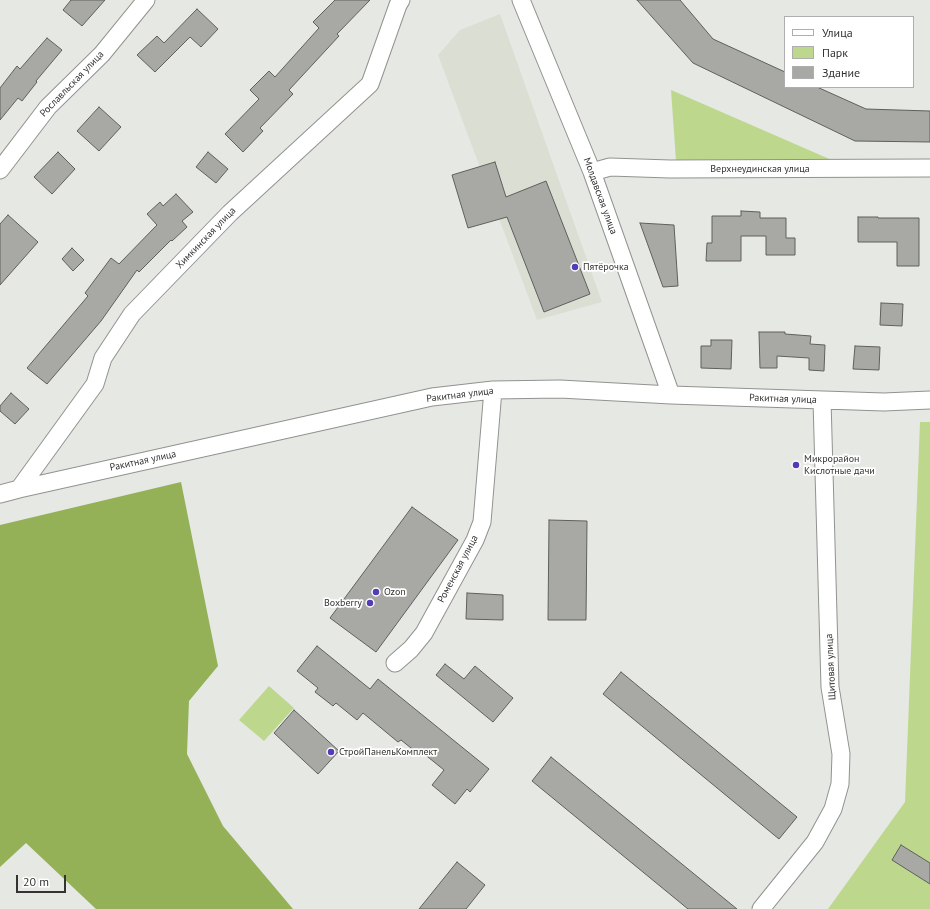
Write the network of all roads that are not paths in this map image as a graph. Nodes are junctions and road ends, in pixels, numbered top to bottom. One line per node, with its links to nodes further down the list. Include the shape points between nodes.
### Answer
1 (146, 0): 5 (street, Рославльская улица, via 102,54 48,107)
2 (401, 0): 11 (street, Химкинская улица, via 370,84 230,213 132,314 103,358 96,384)
3 (521, 0): 6 (street, Молдавская улица)
4 (930, 168): 6 (street, Верхнеудинская улица, via 610,167)
5 (0, 170)
6 (592, 172): 8 (street, Молдавская улица)
7 (493, 390): 8 (street, Ракитная улица, via 560,389); 11 (street, Ракитная улица, via 432,397); 13 (street, Роменская улица, via 482,522 478,534 424,633)
8 (671, 395): 9 (street, Ракитная улица)
9 (822, 400): 10 (street, Ракитная улица); 14 (street, Щитовая улица, via 830,687 841,754 840,784 833,809 815,842)
10 (930, 400)
11 (19, 489): 12 (street, Ракитная улица)
12 (0, 494)
13 (396, 662)
14 (761, 909)

